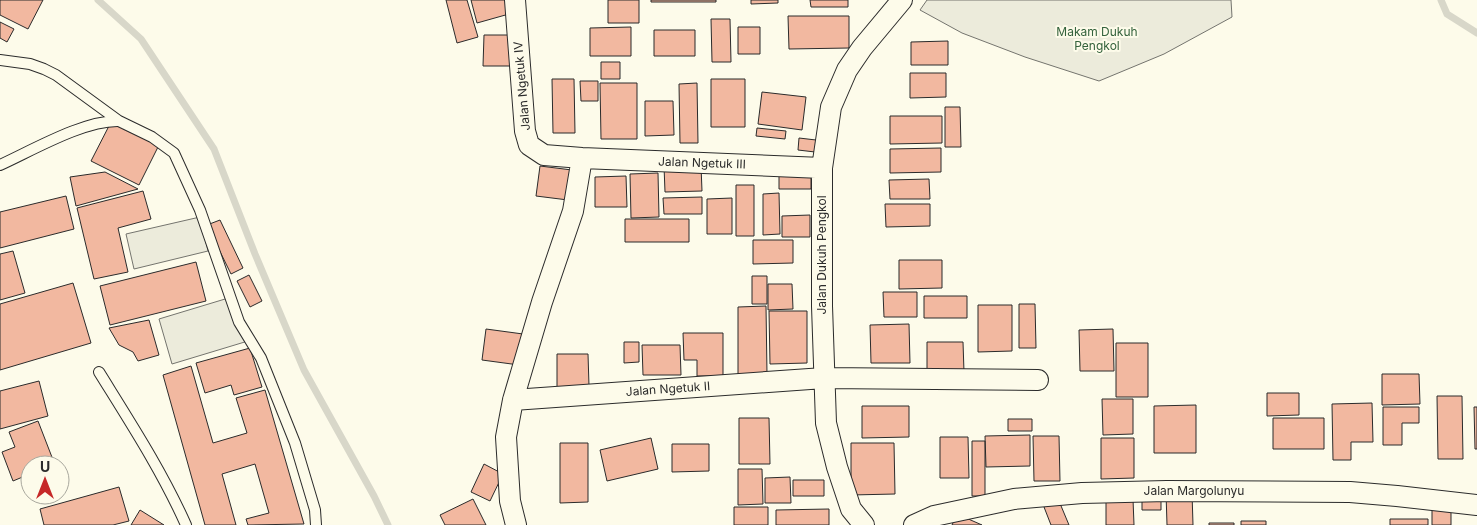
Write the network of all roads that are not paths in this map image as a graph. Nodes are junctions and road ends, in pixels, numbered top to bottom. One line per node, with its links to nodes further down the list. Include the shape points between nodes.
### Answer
1 (515, 0): 5 (street, Jalan Ngetuk IV, via 525,131 529,145 544,155)
2 (902, 0): 7 (street, Jalan Dukuh Pengkol, via 847,70 831,107)
3 (0, 60): 4 (lane, via 44,68)
4 (119, 121): 6 (lane, via 98,123); 14 (lane, via 152,137 174,153 200,210 239,322 261,358 295,443 315,510)
5 (582, 158): 7 (street, Jalan Ngetuk III); 11 (street, via 573,211)
6 (0, 164)
7 (822, 168): 9 (street, Jalan Dukuh Pengkol)
8 (99, 372): 13 (lane, via 152,456)
9 (824, 378): 10 (street, Jalan Ngetuk II); 11 (street, Jalan Ngetuk II); 16 (street, Jalan Dukuh Pengkol, via 826,423 837,467 850,508)
10 (1038, 380)
11 (513, 400): 15 (street, via 506,438 510,502)
12 (1477, 505): 17 (street, Jalan Margolunyu, via 1350,492 1082,493 1014,499 934,516)
13 (186, 525)
14 (316, 525)
15 (516, 525)
16 (864, 525)
17 (914, 525)

